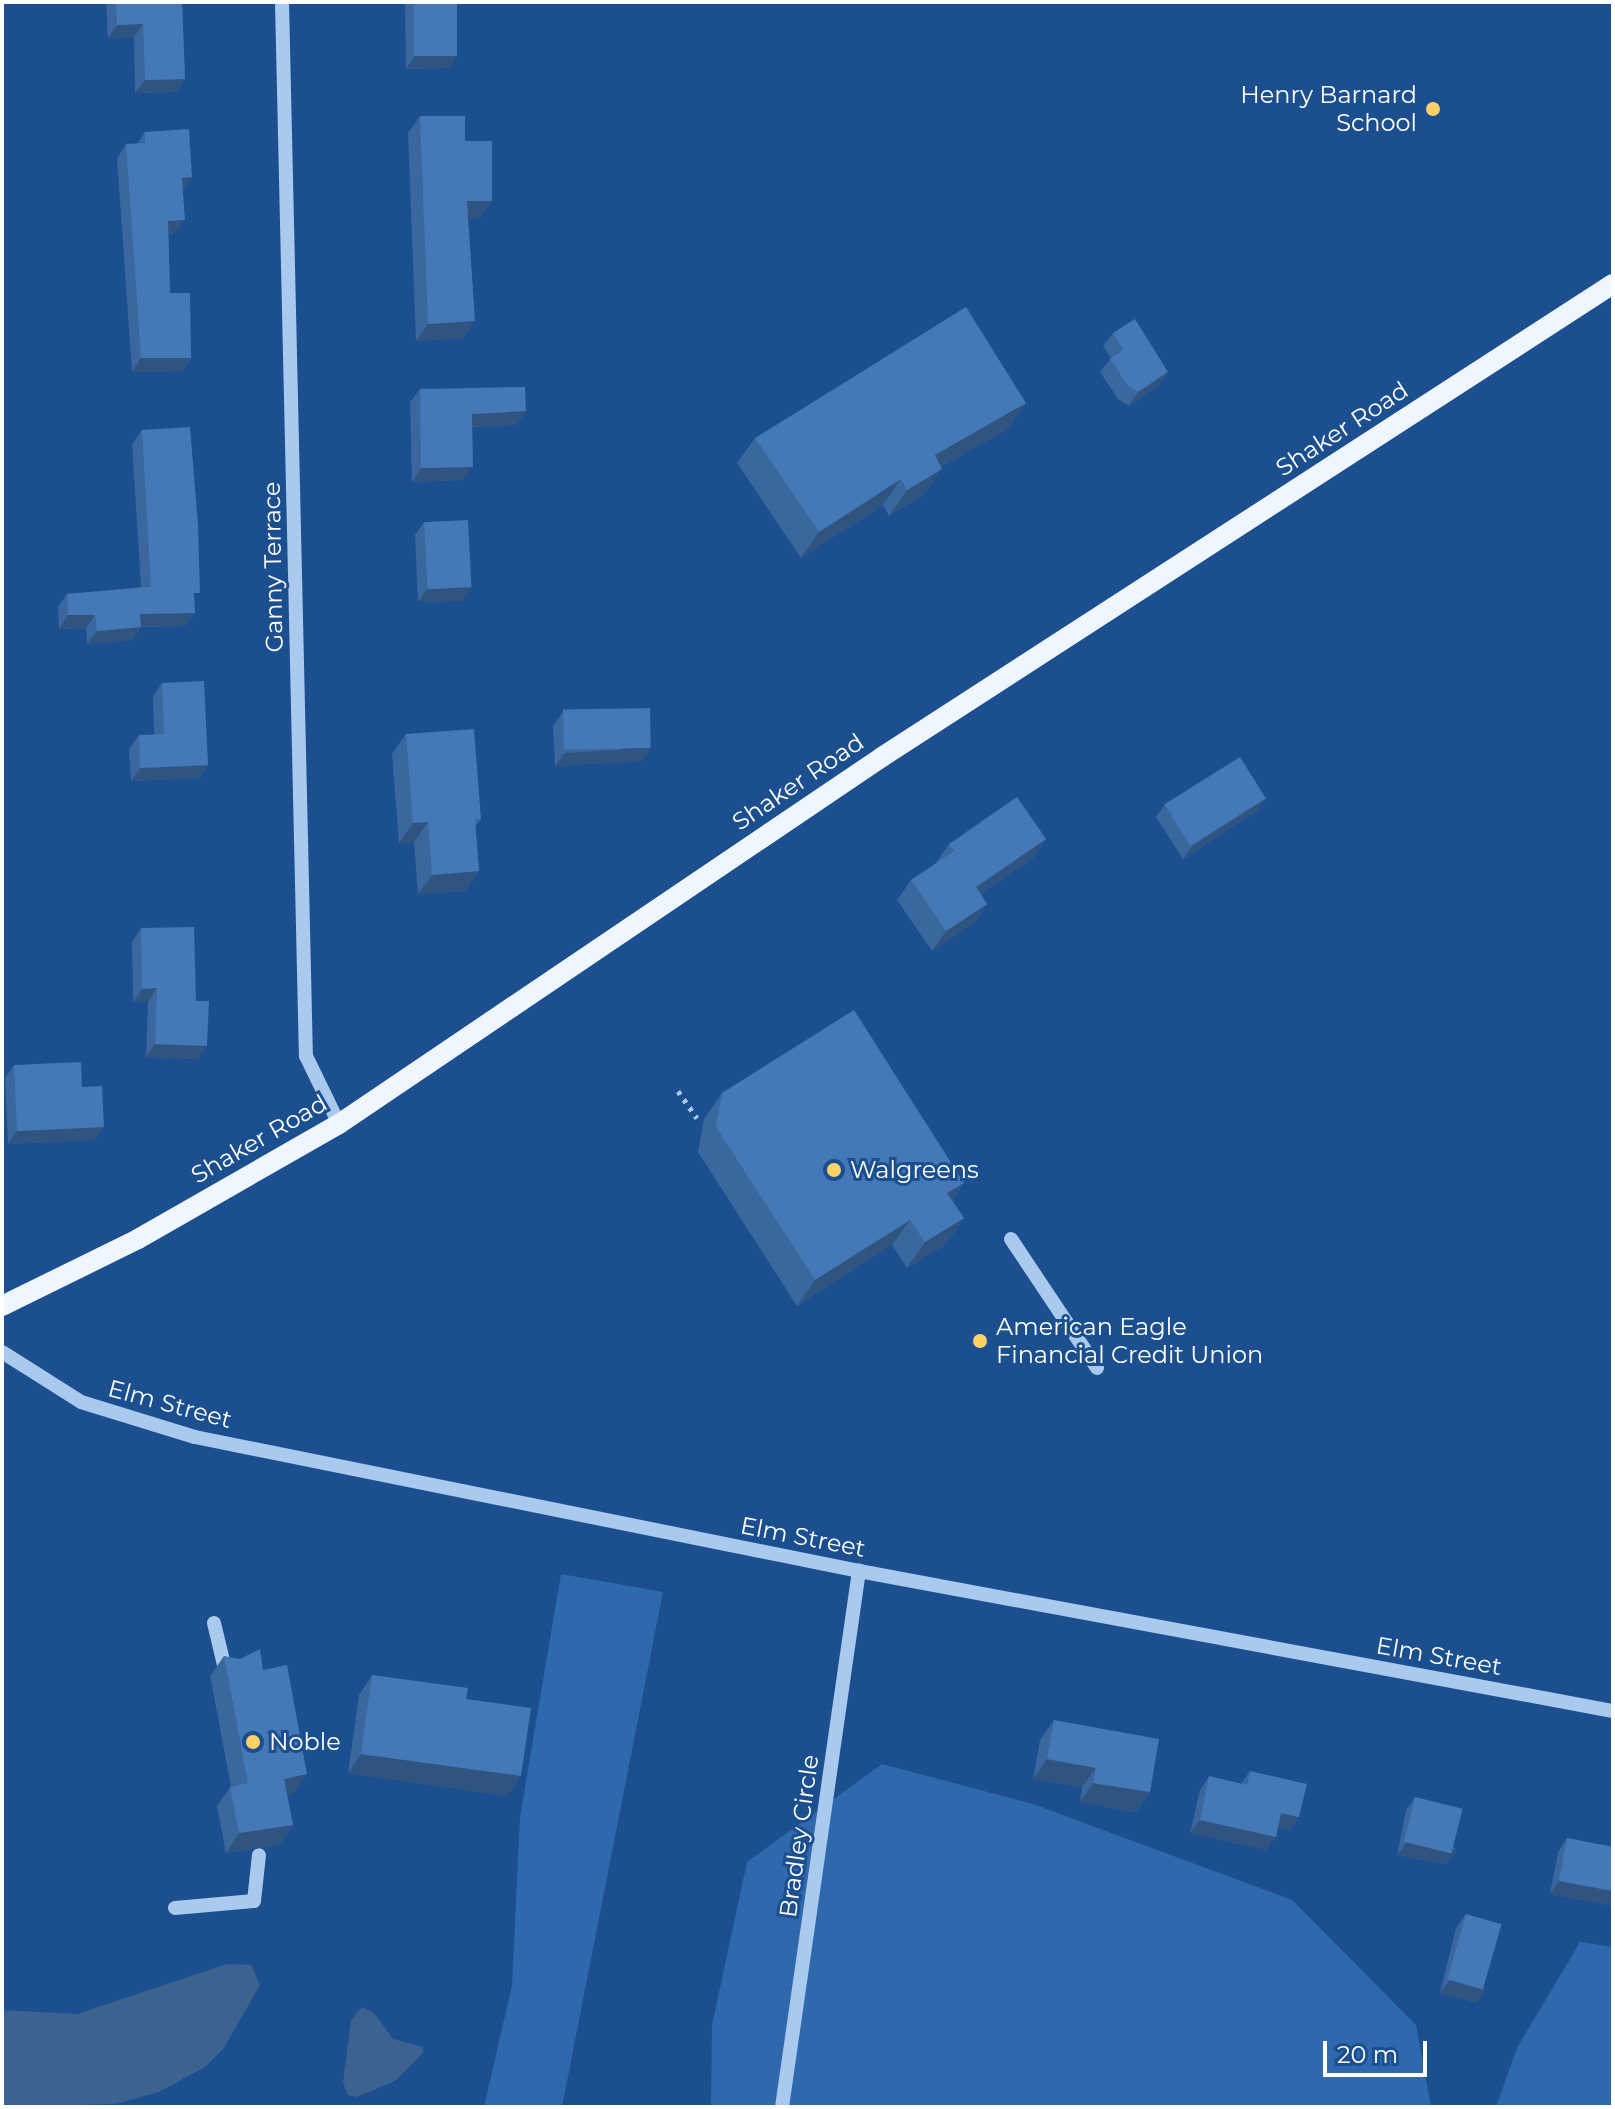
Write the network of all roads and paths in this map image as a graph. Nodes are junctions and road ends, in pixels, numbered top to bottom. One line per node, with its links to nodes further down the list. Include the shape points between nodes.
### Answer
1 (282, 2): 5 (street, Ganny Terrace, via 306,1056)
2 (1613, 284): 5 (main road, Shaker Road, via 882,757)
3 (678, 1091): 4 (path)
4 (697, 1118)
5 (339, 1124): 7 (main road, Shaker Road, via 138,1239)
6 (1011, 1239): 9 (street)
7 (2, 1306)
8 (2, 1352): 10 (street, Elm Street, via 81,1402 195,1437)
9 (1097, 1368)
10 (859, 1571): 13 (street, Elm Street); 16 (street, Bradley Circle)
11 (214, 1623): 12 (street)
12 (225, 1669)
13 (1613, 1711)
14 (259, 1855): 15 (street, via 254,1901)
15 (175, 1908)
16 (782, 2107)

